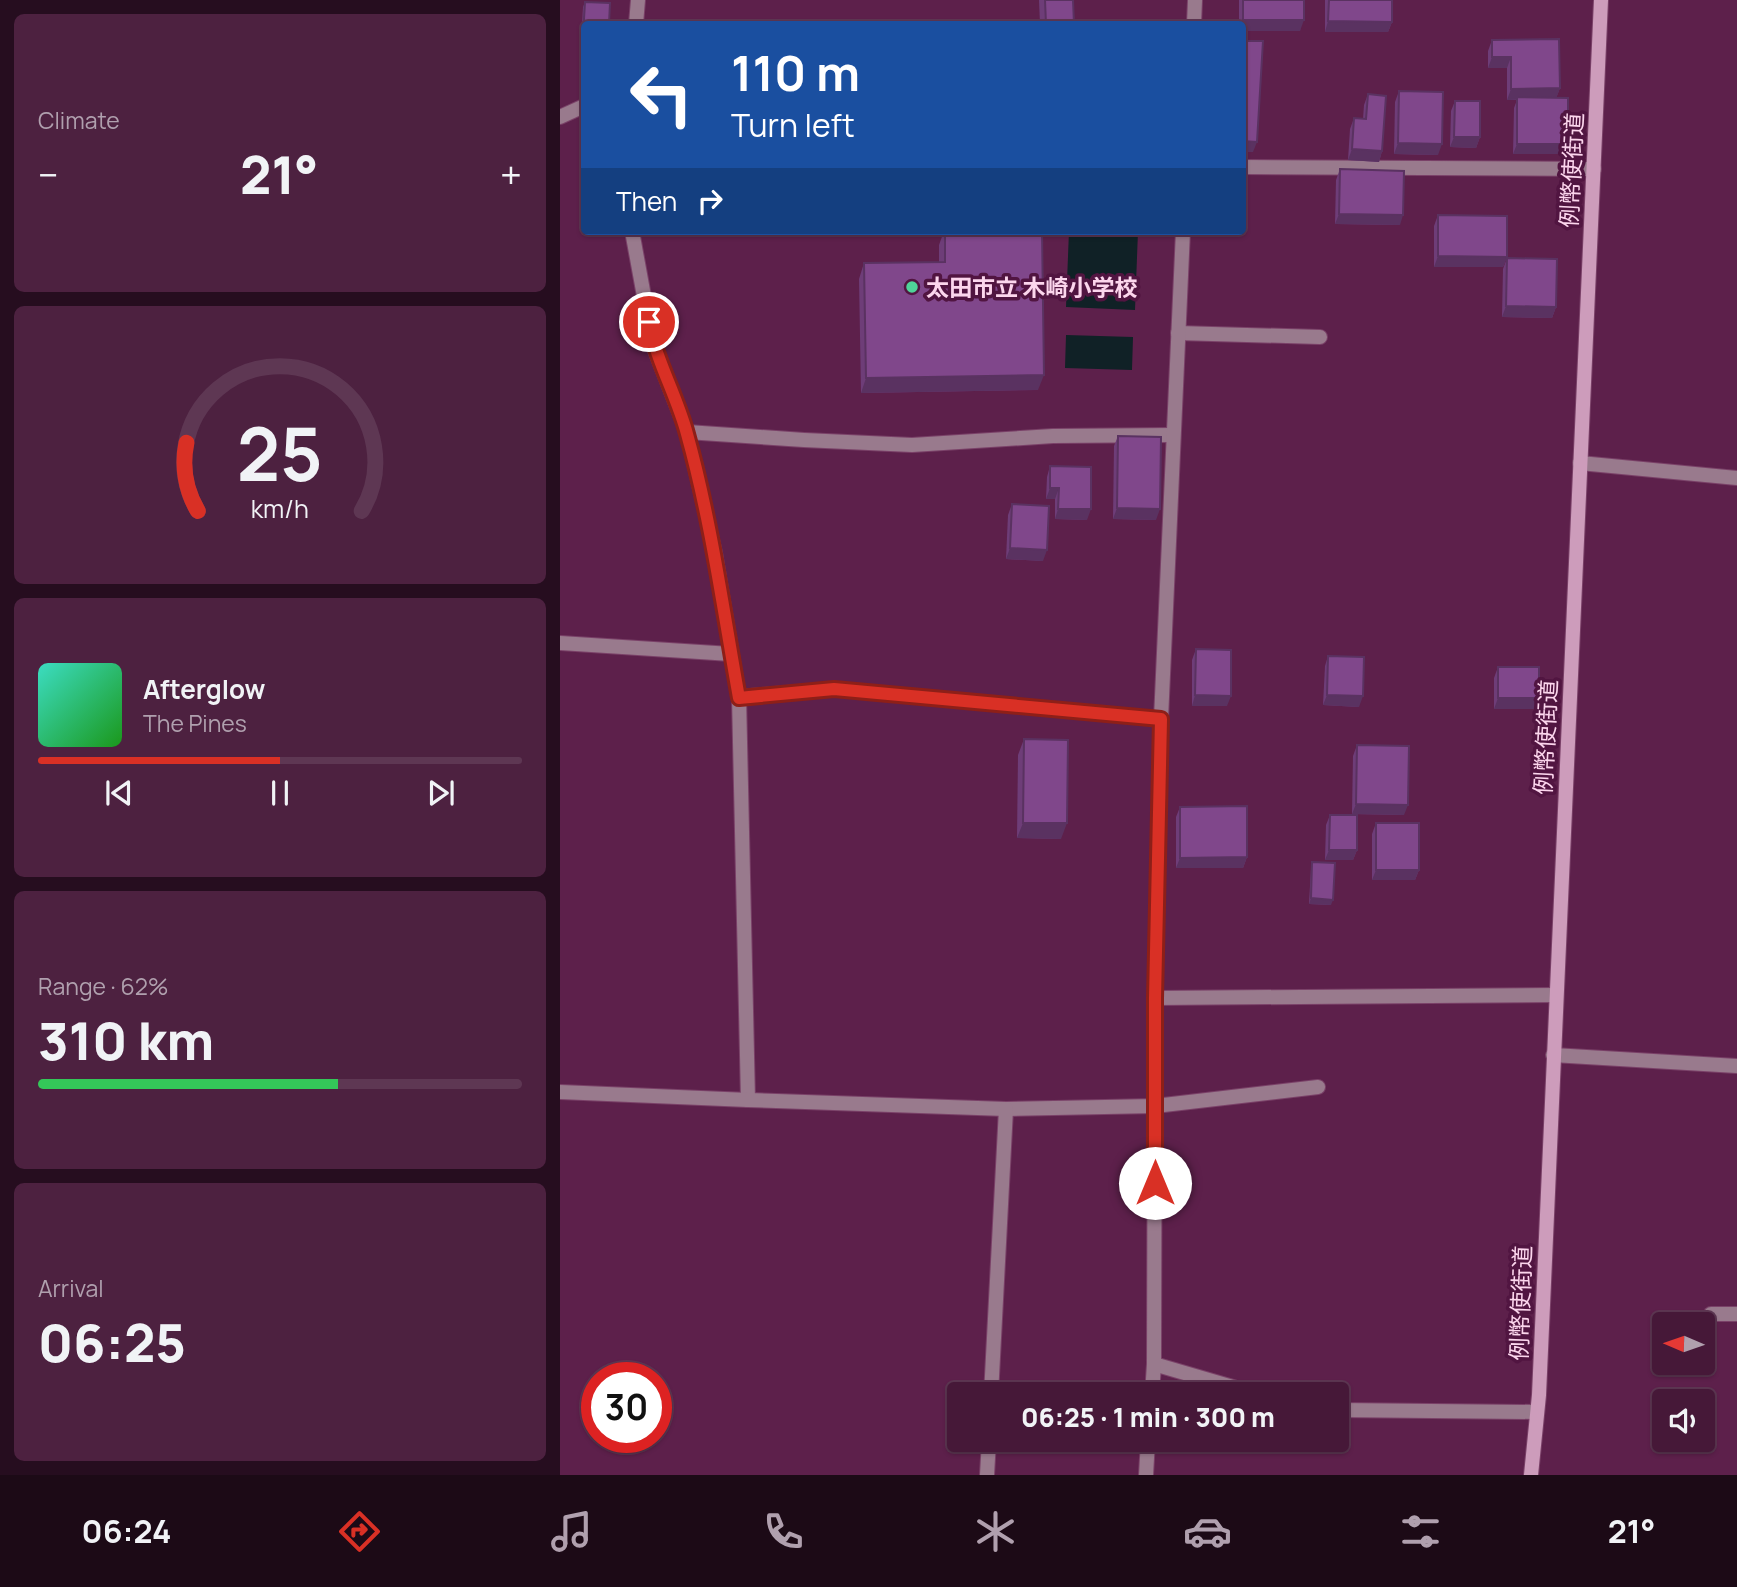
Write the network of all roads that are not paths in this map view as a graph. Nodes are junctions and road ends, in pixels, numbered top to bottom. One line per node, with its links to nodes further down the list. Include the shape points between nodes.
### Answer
1 (638, 0): 4 (street)
2 (1195, 0): 5 (street)
3 (1601, 0): 9 (main road, 例幣使街道)
4 (636, 21)
5 (1194, 21)
6 (581, 107): 7 (street)
7 (560, 117)
8 (1246, 167): 9 (street)
9 (1594, 169): 16 (main road, 例幣使街道)
10 (633, 235): 14 (street, via 653,345)
11 (1183, 235): 12 (street)
12 (1178, 333): 13 (street); 15 (street)
13 (1320, 337)
14 (687, 432): 15 (street, via 912,445 1053,436); 19 (street, via 715,553)
15 (1173, 435): 21 (street)
16 (1580, 464): 17 (street); 22 (main road, 例幣使街道)
17 (1737, 478)
18 (560, 643): 19 (street)
19 (731, 654): 20 (street)
20 (739, 698): 21 (street, via 834,689); 28 (street)
21 (1161, 719): 23 (street)
22 (1556, 995): 23 (street); 24 (main road, 例幣使街道)
23 (1155, 998): 29 (street)
24 (1553, 1055): 25 (street); 38 (main road, 例幣使街道)
25 (1737, 1066)
26 (1318, 1087): 29 (street)
27 (560, 1092): 28 (street)
28 (748, 1100): 30 (street)
29 (1155, 1106): 30 (street); 33 (street)
30 (1006, 1108): 34 (street)
31 (1715, 1314): 32 (street)
32 (1737, 1314)
33 (1154, 1364): 35 (street); 36 (street)
34 (992, 1382)
35 (1153, 1382)
36 (1216, 1382)
37 (1349, 1410): 38 (street)
38 (1537, 1412): 43 (main road, 例幣使街道)
39 (988, 1452): 41 (street)
40 (1147, 1452): 42 (street)
41 (987, 1475)
42 (1146, 1475)
43 (1531, 1475)

